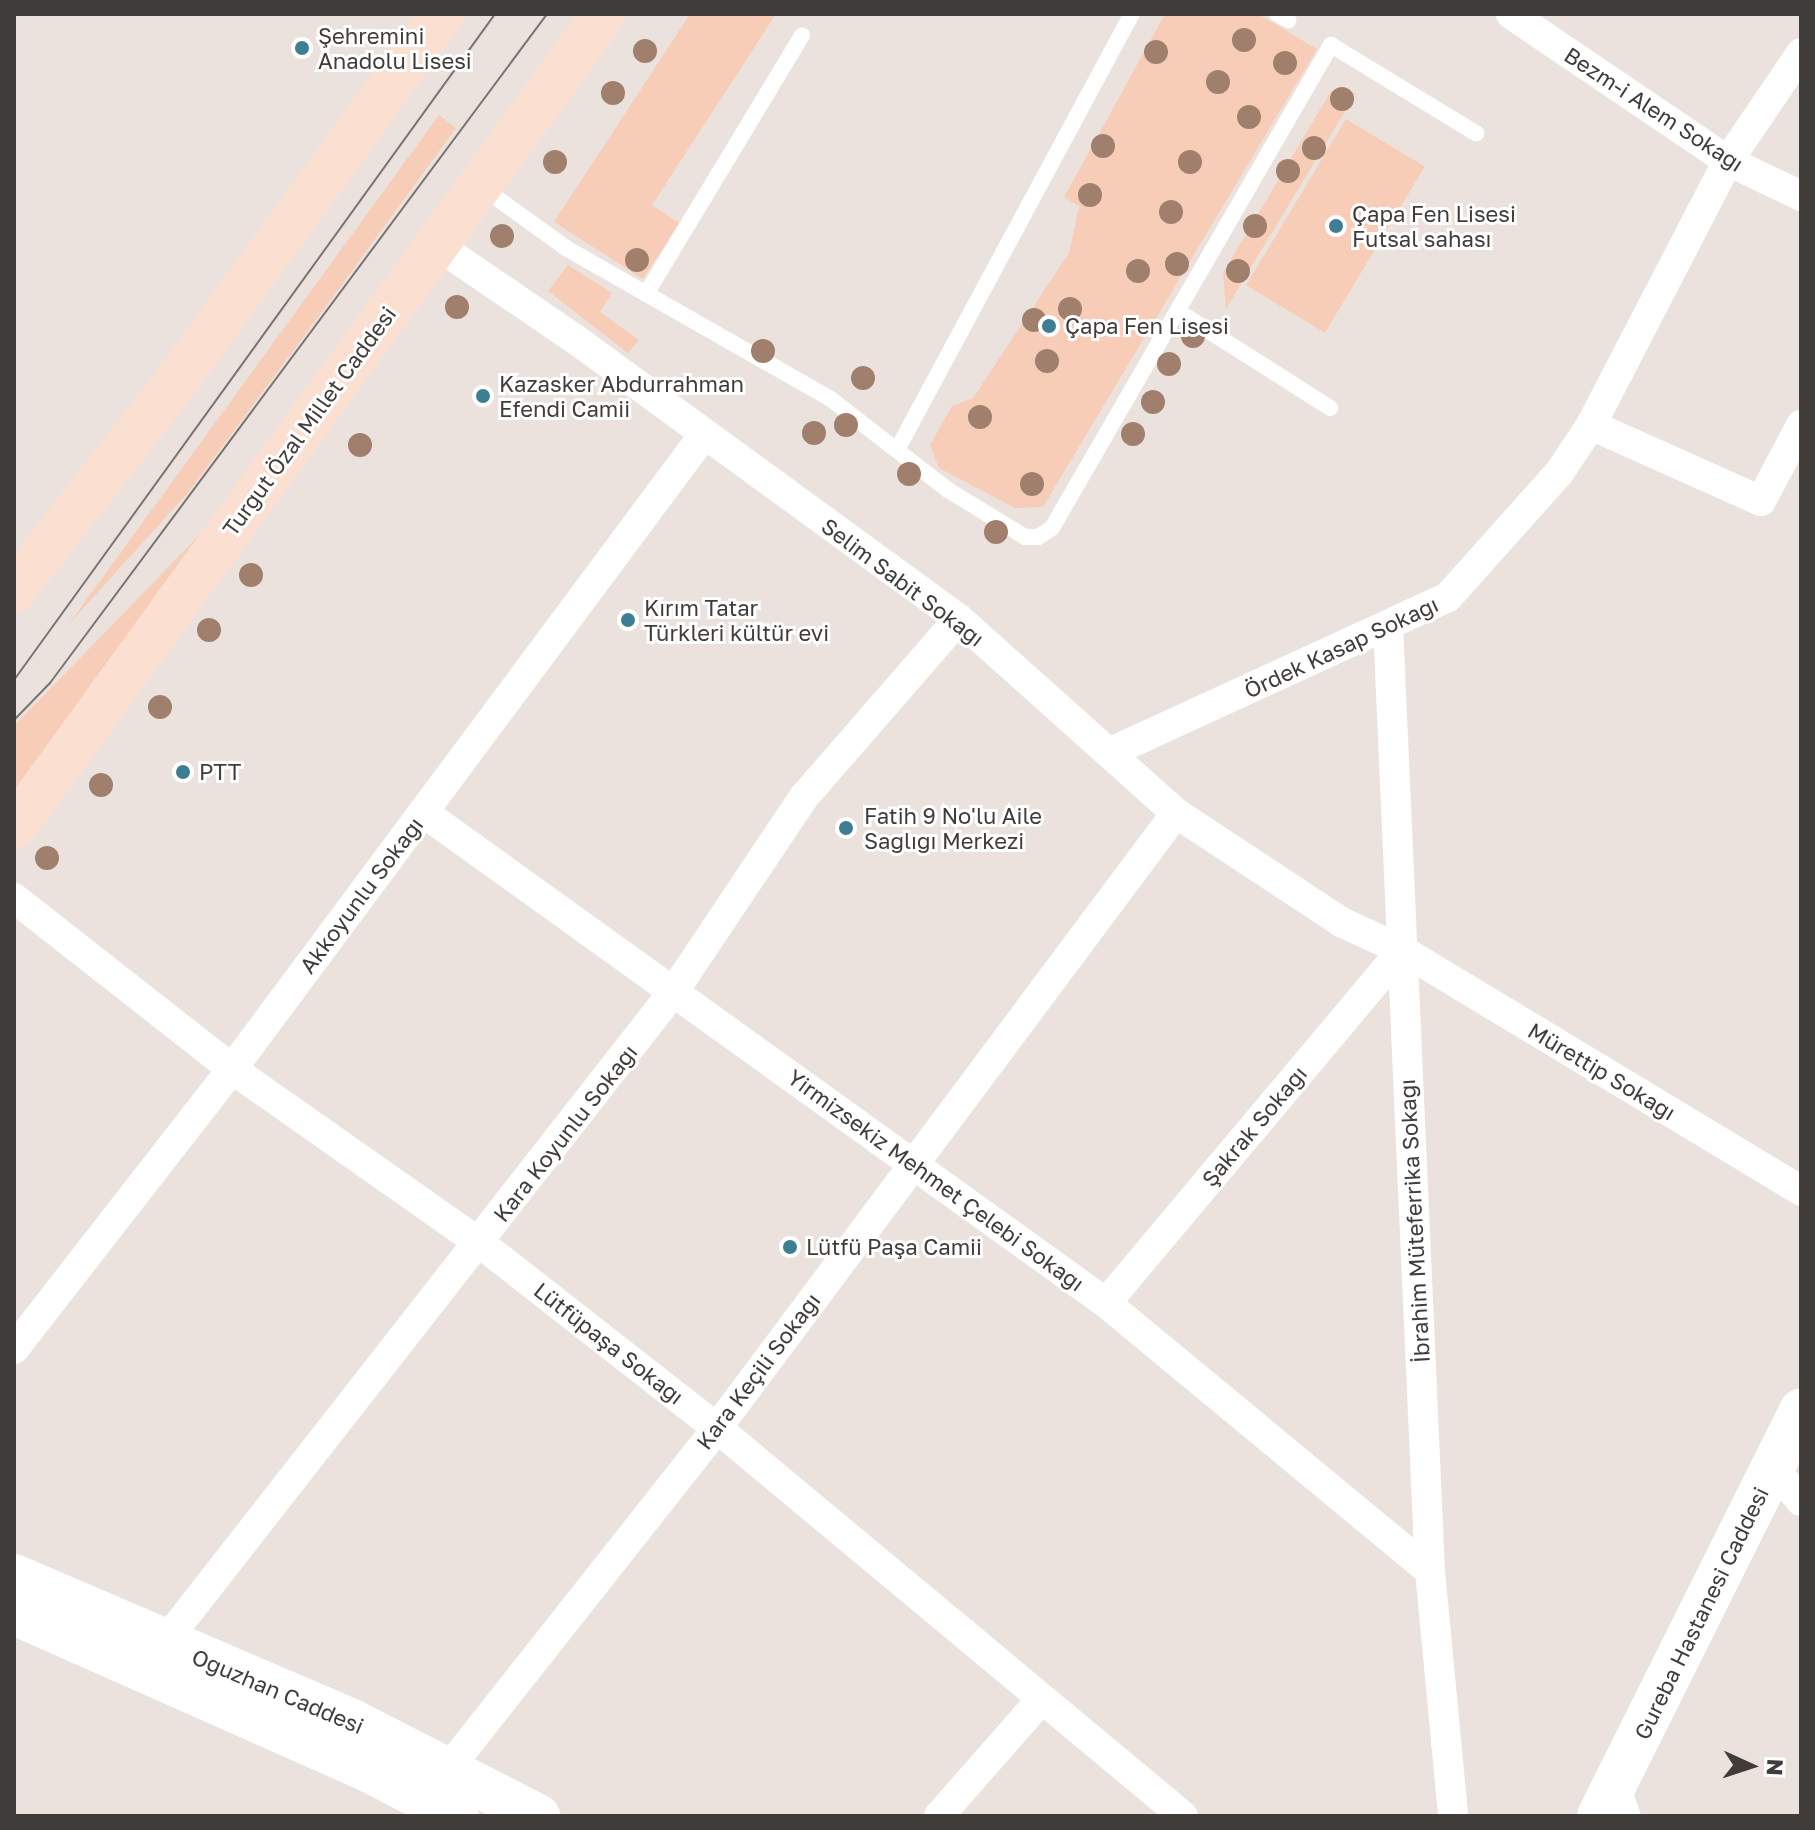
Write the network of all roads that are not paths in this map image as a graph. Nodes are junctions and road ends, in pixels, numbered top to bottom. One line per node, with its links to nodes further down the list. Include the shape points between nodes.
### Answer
1 (442, 14): 19 (main road, via 173,386)
2 (604, 14): 9 (main road, Turgut Özal Millet Caddesi)
3 (1132, 14): 18 (lane)
4 (1511, 14): 8 (street, Bezm-i Alem Sokağı)
5 (802, 35): 12 (lane)
6 (1801, 53): 8 (street, Ördek Kasap Sokağı)
7 (1476, 133): 13 (lane, via 1331,45)
8 (1728, 161): 10 (street, Bezm-i Alem Sokağı); 15 (street, Ördek Kasap Sokağı)
9 (479, 185): 11 (main road, Turgut Özal Millet Caddesi); 12 (lane, via 566,248)
10 (1801, 196)
11 (437, 245): 17 (street, Selim Sabit Sokağı, via 575,339); 25 (main road, Turgut Özal Millet Caddesi)
12 (646, 294): 18 (lane, via 832,400)
13 (1179, 312): 14 (lane); 18 (lane, via 1052,528 1038,537 1025,537 948,490)
14 (1330, 408)
15 (1591, 425): 16 (street, via 1761,501); 21 (street, Ördek Kasap Sokağı, via 1559,473 1448,597)
16 (1801, 425)
17 (703, 436): 20 (street, Selim Sabit Sokağı); 23 (street, Akkoyunlu Sokağı)
18 (898, 448)
19 (14, 590)
20 (959, 619): 22 (street, Selim Sabit Sokağı); 28 (street, Kara Koyunlu Sokağı, via 804,797)
21 (1388, 625): 22 (street, Ördek Kasap Sokağı); 27 (street, İbrahim Müteferrika Sokağı)
22 (1109, 753): 24 (street, Selim Sabit Sokağı)
23 (423, 812): 28 (street, Yirmizsekiz Mehmet Çelebi Sokağı); 29 (street, Akkoyunlu Sokağı)
24 (1176, 813): 27 (street, Selim Sabit Sokağı, via 1341,922); 30 (street, Kara Keçili Sokağı)
25 (14, 828)
26 (14, 898): 29 (street, Lütfüpaşa Sokağı)
27 (1402, 950): 31 (street, Mürettip Sokağı); 33 (street, Şakrak Sokağı); 39 (street, İbrahim Müteferrika Sokağı)
28 (674, 991): 30 (street, Yirmizsekiz Mehmet Çelebi Sokağı); 32 (street, Kara Koyunlu Sokağı)
29 (232, 1069): 32 (street, Lütfüpaşa Sokağı); 34 (street, Akkoyunlu Sokağı)
30 (912, 1162): 33 (street, Yirmizsekiz Mehmet Çelebi Sokağı); 36 (street, Kara Keçili Sokağı)
31 (1801, 1191)
32 (480, 1243): 36 (street, Lütfüpaşa Sokağı); 42 (street, Kara Koyunlu Sokağı)
33 (1106, 1303): 39 (street, Yirmizsekiz Mehmet Çelebi Sokağı)
34 (14, 1349)
35 (1801, 1410): 37 (main road, Gureba Hastanesi Caddesi)
36 (717, 1428): 43 (street, Lütfüpaşa Sokağı); 45 (street, Kara Keçili Sokağı)
37 (1773, 1467): 38 (street); 44 (main road, Gureba Hastanesi Caddesi)
38 (1801, 1501)
39 (1430, 1571): 49 (street, İbrahim Müteferrika Sokağı)
40 (14, 1576): 42 (main road, Oğuzhan Caddesi)
41 (14, 1613): 42 (main road, Oğuzhan Caddesi)
42 (157, 1658): 45 (main road, Oğuzhan Caddesi)
43 (1040, 1701): 47 (street); 48 (street, Lütfüpaşa Sokağı)
44 (1627, 1796): 50 (main road, Gureba Hastanesi Caddesi)
45 (439, 1801): 46 (main road, Oğuzhan Caddesi)
46 (538, 1816)
47 (939, 1816)
48 (1183, 1816)
49 (1453, 1816)
50 (1599, 1816)

